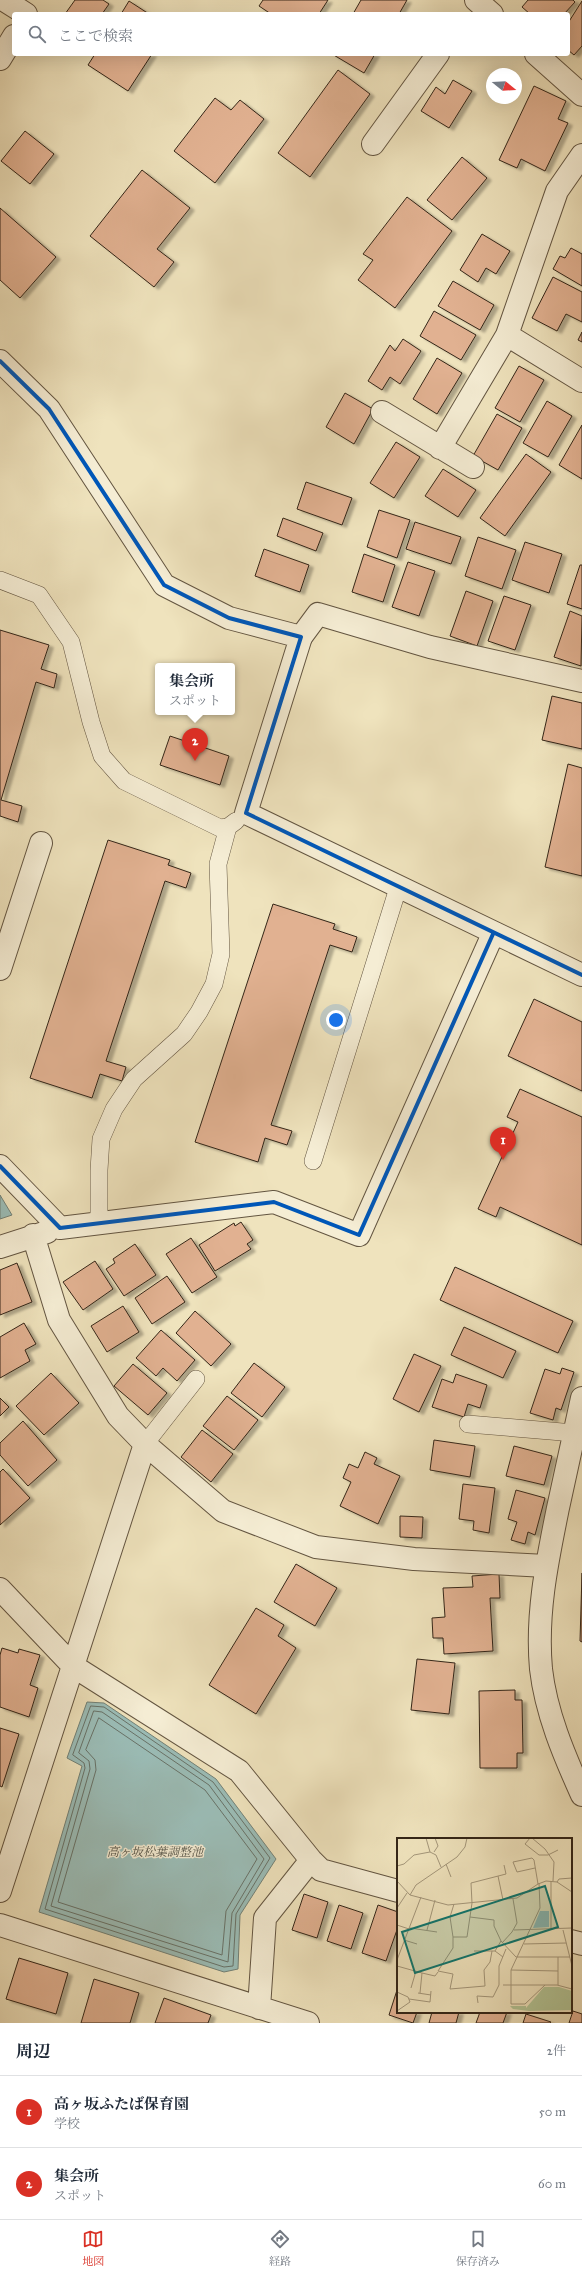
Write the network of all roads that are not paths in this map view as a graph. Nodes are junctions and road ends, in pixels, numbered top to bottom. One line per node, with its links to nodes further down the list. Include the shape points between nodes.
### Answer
1 (4, 0): 4 (street)
2 (36, 0): 5 (street)
3 (476, 0): 6 (street); 7 (street)
4 (23, 12)
5 (27, 12)
6 (468, 12)
7 (490, 12)
8 (12, 39): 11 (street)
9 (437, 56): 13 (street)
10 (538, 56): 12 (street)
11 (0, 59)
12 (582, 95)
13 (373, 144)
14 (582, 155): 15 (street, via 557,191)
15 (507, 335): 17 (street); 19 (street)
16 (0, 361): 22 (street, via 49,409 164,585 229,618)
17 (582, 381)
18 (382, 412): 19 (street)
19 (440, 448): 20 (street)
20 (473, 467)
21 (0, 580): 25 (lane, via 39,595 71,642 102,756 124,781 220,828)
22 (301, 637): 23 (street, via 318,614 430,647); 24 (street)
23 (582, 681)
24 (246, 814): 25 (lane); 27 (street)
25 (228, 827): 33 (lane, via 218,864 221,954 214,984 184,1034 134,1080 114,1109 101,1139)
26 (40, 843): 29 (street)
27 (398, 888): 28 (street); 31 (lane)
28 (494, 934): 30 (street); 33 (street, via 359,1235 274,1202)
29 (0, 969)
30 (582, 976)
31 (313, 1161)
32 (0, 1166): 34 (street)
33 (99, 1224): 34 (street)
34 (60, 1228): 35 (street)
35 (34, 1235): 36 (street); 41 (street, via 59,1320 118,1416)
36 (0, 1247)
37 (196, 1379): 41 (lane)
38 (582, 1398): 40 (street)
39 (468, 1424): 40 (lane)
40 (578, 1433): 42 (street)
41 (145, 1444): 42 (street, via 223,1511 316,1547 414,1559); 44 (street)
42 (546, 1566): 45 (street, via 539,1618 541,1670 550,1713 563,1755)
43 (0, 1589): 44 (street)
44 (73, 1666): 46 (street, via 239,1771); 47 (street)
45 (582, 1795)
46 (311, 1860): 48 (street, via 321,1870); 52 (street, via 265,1918)
47 (0, 1891)
48 (397, 1891)
49 (0, 1925): 52 (street)
50 (572, 1940): 51 (street)
51 (582, 1944)
52 (259, 2008): 53 (street)
53 (308, 2023)

